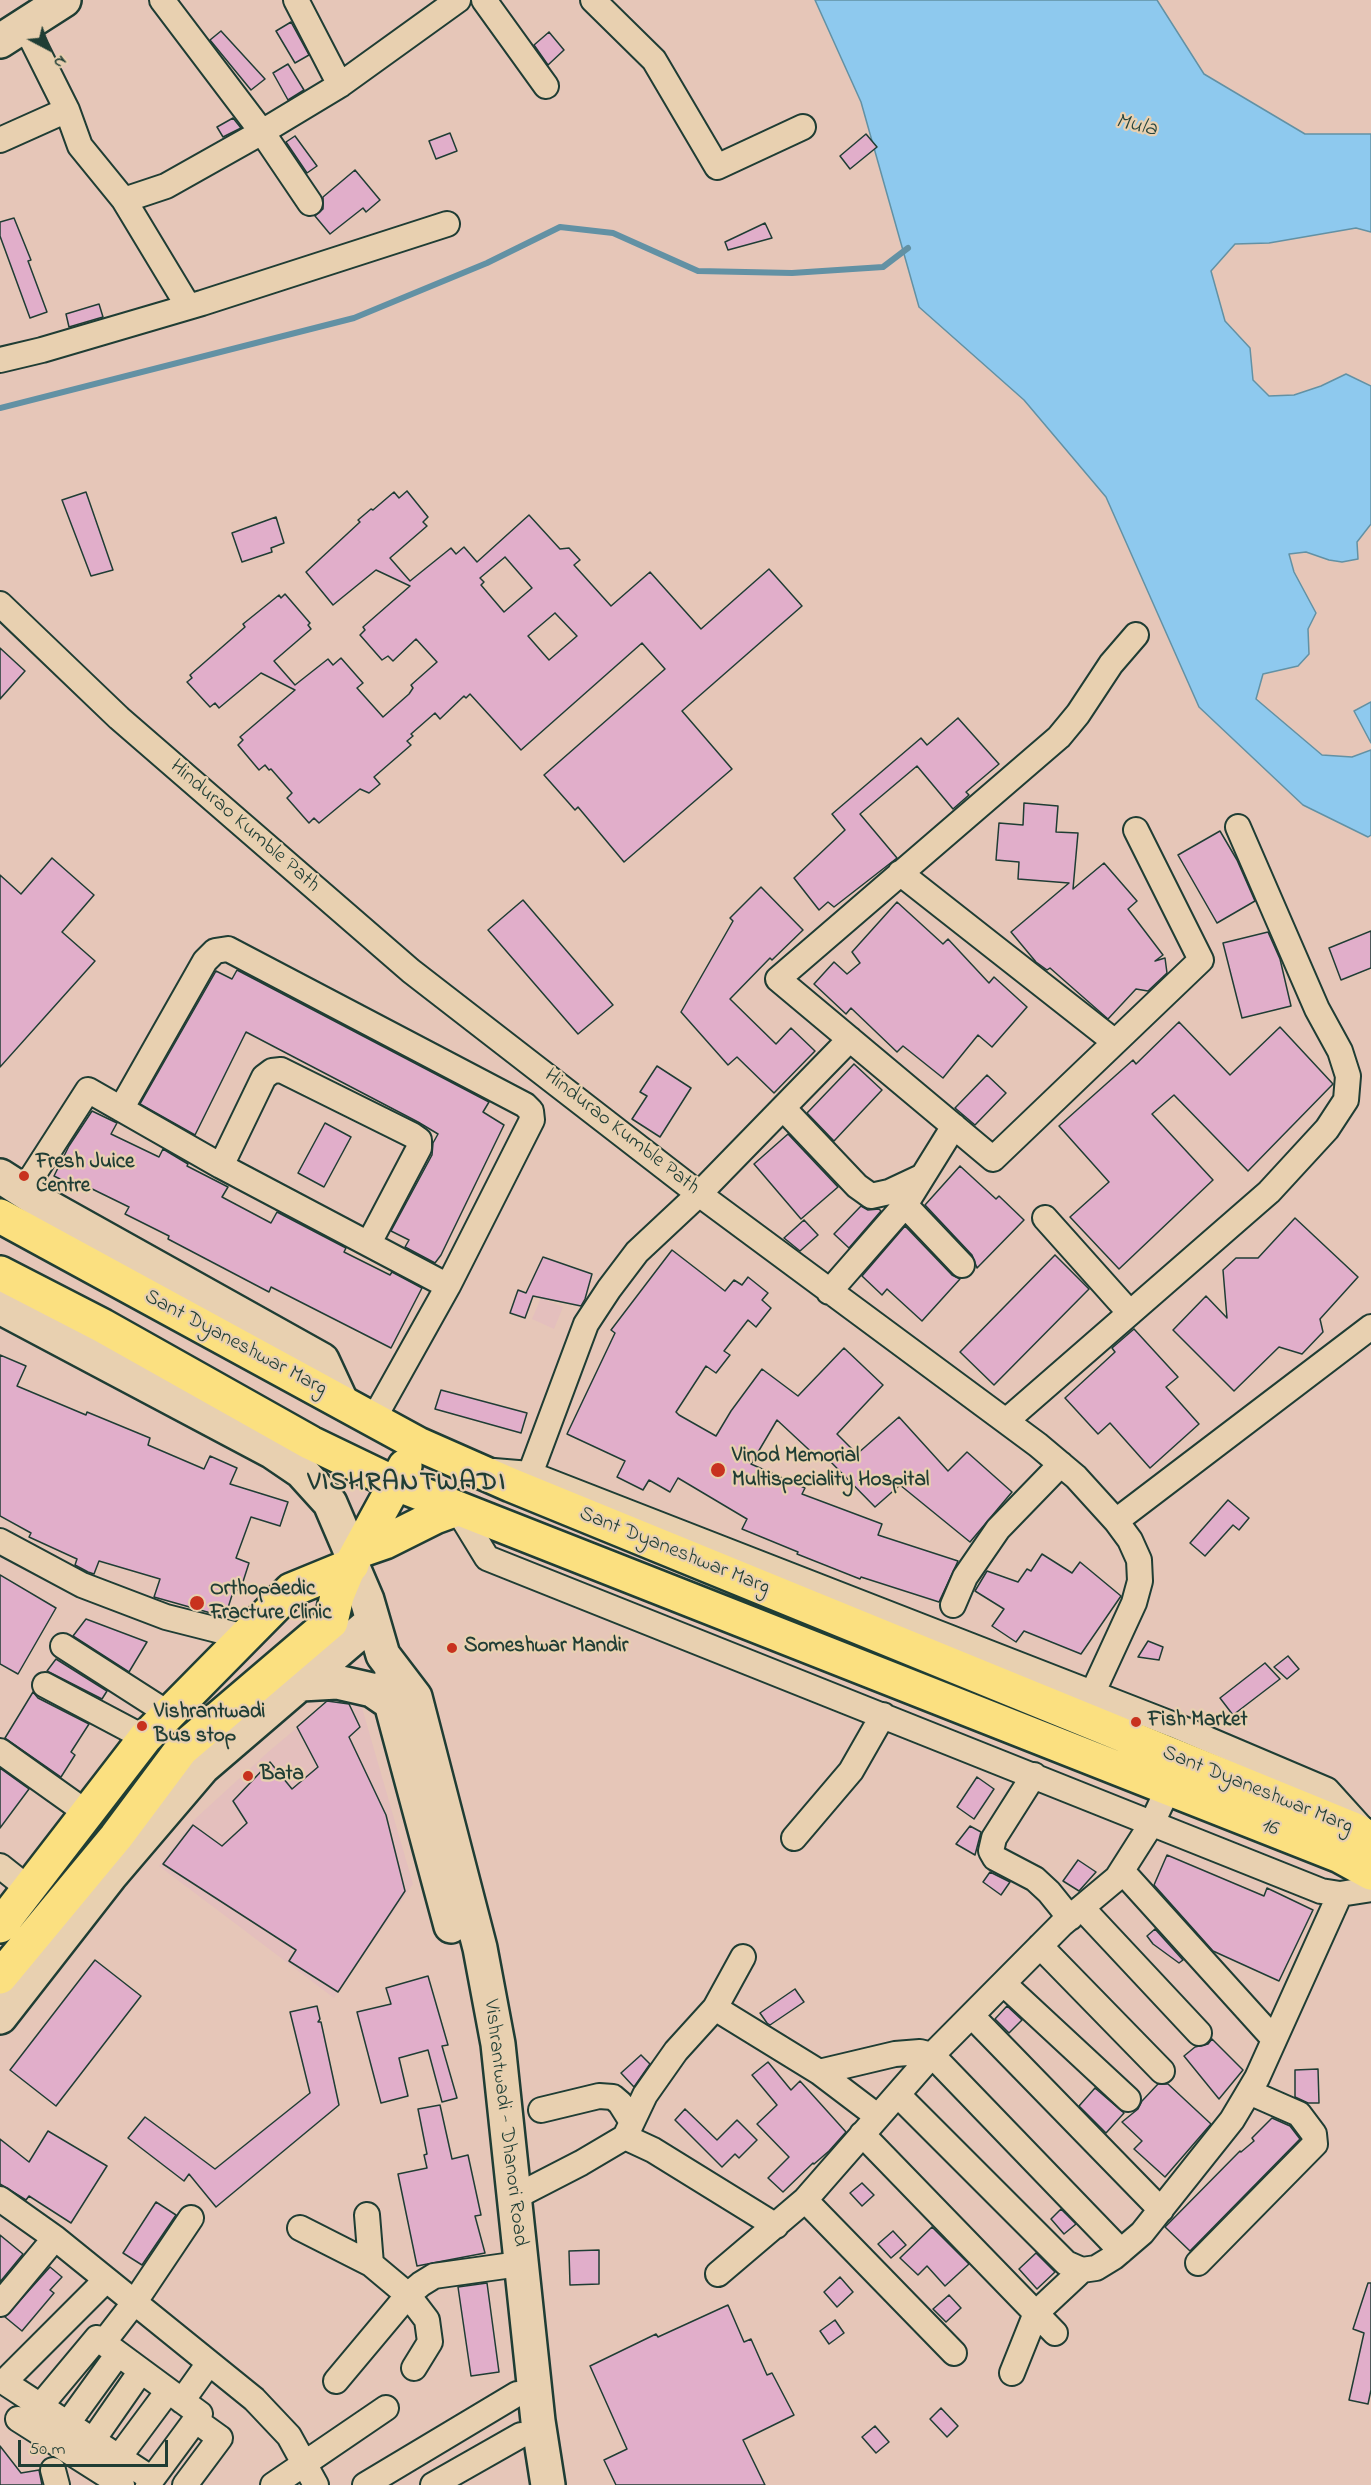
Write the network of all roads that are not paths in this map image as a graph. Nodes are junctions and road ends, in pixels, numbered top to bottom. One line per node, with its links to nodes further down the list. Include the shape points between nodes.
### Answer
1 (162, 0): 13 (street)
2 (296, 0): 9 (street)
3 (458, 0): 7 (street)
4 (484, 0): 10 (street)
5 (593, 0): 12 (street, via 654,60 717,167)
6 (55, 3): 8 (main road)
7 (427, 9): 9 (street)
8 (12, 34): 11 (street)
9 (340, 85): 13 (street)
10 (546, 86)
11 (67, 111): 14 (street); 15 (street, via 81,146)
12 (803, 127)
13 (262, 132): 15 (street, via 166,186); 16 (street)
14 (0, 140)
15 (124, 200): 18 (street)
16 (310, 202)
17 (447, 224): 18 (street)
18 (188, 306): 19 (street)
19 (0, 360)
20 (0, 604): 33 (street, Hindurao Kumble Path, via 119,718 411,971)
21 (1136, 636): 24 (street, via 1059,737)
22 (1238, 827): 43 (street, via 1317,1009 1340,1051 1348,1076 1346,1100 1327,1129 1269,1192)
23 (1136, 830): 26 (street, via 1201,960)
24 (900, 873): 25 (street, via 778,979); 26 (street)
25 (850, 1039): 27 (street); 29 (street)
26 (1115, 1042): 29 (street, via 993,1158)
27 (783, 1108): 31 (street, via 856,1186 871,1196); 33 (street)
28 (121, 1109): 30 (street); 32 (street, via 88,1090); 40 (street, via 206,961 214,951 228,949 525,1105 532,1120)
29 (954, 1126): 31 (street)
30 (221, 1166): 37 (street); 37 (street, via 264,1077 272,1071 281,1070 412,1135 419,1140 419,1148)
31 (921, 1177): 34 (street)
32 (11, 1183): 45 (main road, via 322,1360)
33 (699, 1194): 41 (street, Hindurao Kumble Path); 51 (street, via 637,1252 586,1324)
34 (905, 1205): 38 (street); 41 (street)
35 (0, 1216): 45 (main road, Sant Dyaneshwar Marg)
36 (1045, 1218): 43 (street)
37 (369, 1243): 40 (street)
38 (962, 1265)
39 (0, 1273): 52 (main road, Sant Dyaneshwar Marg, via 311,1443)
40 (448, 1286): 46 (street)
41 (829, 1292): 47 (street, Hindurao Kumble Path)
42 (0, 1307): 56 (main road, Vishrantwadi - Dhanori Road, via 273,1452 300,1471 330,1503)
43 (1130, 1313): 47 (street)
44 (1371, 1327): 54 (street)
45 (341, 1401): 46 (main road, Sant Dyaneshwar Marg)
46 (374, 1420): 48 (main road, Sant Dyaneshwar Marg)
47 (1006, 1421): 49 (street, Hindurao Kumble Path)
48 (418, 1444): 50 (main road, Sant Dyaneshwar Marg); 52 (main road)
49 (1061, 1464): 54 (street, Hindurao Kumble Path); 57 (street, via 998,1529 965,1577)
50 (476, 1470): 51 (street); 65 (main road, Sant Dyaneshwar Marg)
51 (530, 1474): 65 (street)
52 (394, 1483): 53 (main road, Sant Dyaneshwar Marg); 56 (main road)
53 (457, 1509): 56 (main road); 67 (street, via 487,1558); 69 (main road, Sant Dyaneshwar Marg)
54 (1116, 1521): 65 (street, Hindurao Kumble Path, via 1139,1560 1140,1581 1134,1603)
55 (0, 1541): 59 (street, via 82,1585 166,1617)
56 (355, 1558): 58 (main road, Vishrantwadi - Dhanori Road); 59 (main road, via 291,1590); 87 (main road, via 337,1596 331,1622 181,1750 116,1837)
57 (953, 1605)
58 (373, 1621): 61 (main road, Vishrantwadi - Dhanori Road, via 383,1655); 62 (main road)
59 (245, 1637): 66 (main road)
60 (63, 1646): 66 (street)
61 (392, 1669): 64 (main road, Vishrantwadi - Dhanori Road); 103 (main road, Vishrantwadi - Dhanori Road, via 415,1696 480,1948 498,2044)
62 (301, 1684): 64 (main road, via 337,1682 372,1690); 91 (main road, via 203,1767 110,1876)
63 (45, 1685): 68 (street)
64 (391, 1702): 115 (main road, Vishrantwadi - Dhanori Road, via 465,1979 493,2123)
65 (1087, 1705): 76 (main road, Sant Dyaneshwar Marg)
66 (169, 1714): 68 (main road)
67 (883, 1715): 71 (street); 75 (street, via 851,1771)
68 (145, 1738): 73 (main road)
69 (1065, 1748): 71 (street); 72 (main road, Sant Dyaneshwar Marg)
70 (0, 1751): 73 (street)
71 (1040, 1778): 74 (street); 83 (street, via 994,1838 991,1851 995,1858 1035,1880)
72 (1168, 1789): 74 (street); 79 (main road, 16)
73 (87, 1813): 80 (main road)
74 (1152, 1823): 78 (street); 82 (street, via 1321,1891)
75 (794, 1838)
76 (1371, 1838)
77 (0, 1866): 80 (street)
78 (1122, 1871): 83 (street); 93 (street)
79 (1371, 1873)
80 (29, 1889): 84 (main road)
81 (1371, 1889): 82 (street)
82 (1340, 1894): 93 (street)
83 (1076, 1913): 85 (street); 92 (street)
84 (0, 1926)
85 (1040, 1947): 88 (street); 95 (street)
86 (743, 1957): 89 (street)
87 (0, 1977)
88 (1005, 1984): 90 (street); 99 (street)
89 (715, 2008): 96 (street); 102 (street, via 676,2051 645,2095)
90 (972, 2016): 94 (street); 106 (street)
91 (0, 2017)
92 (1199, 2033)
93 (1273, 2038): 97 (street)
94 (932, 2055): 96 (street, via 895,2054); 98 (street); 112 (street)
95 (1162, 2071)
96 (819, 2072): 101 (street)
97 (1249, 2092): 106 (street, via 1232,2120); 113 (street, via 1299,2114 1314,2134 1315,2144)
98 (898, 2095): 101 (street); 116 (street, via 1066,2263)
99 (1128, 2099)
100 (542, 2110): 102 (street, via 599,2096 613,2097 620,2103)
101 (870, 2125): 105 (street); 122 (street)
102 (628, 2129): 103 (street, via 581,2163); 109 (street, via 653,2150)
103 (515, 2197): 124 (main road, Vishrantwadi - Dhanori Road)
104 (0, 2199): 111 (street)
105 (806, 2200): 109 (street); 126 (street)
106 (1161, 2210): 112 (street)
107 (367, 2215): 114 (street)
108 (191, 2218): 120 (street)
109 (776, 2226): 117 (street)
110 (300, 2228): 114 (street)
111 (55, 2238): 118 (street); 121 (street)
112 (1121, 2251): 116 (street, via 1096,2268)
113 (1198, 2263)
114 (371, 2264): 119 (street)
115 (505, 2266): 119 (street, via 434,2276); 124 (main road, Vishrantwadi - Dhanori Road)
116 (1082, 2270): 122 (street)
117 (718, 2274)
118 (106, 2280): 120 (street); 134 (street, via 4,2382)
119 (408, 2295): 128 (street, via 427,2320 430,2342); 131 (street)
120 (134, 2302): 125 (street); 127 (street)
121 (0, 2304)
122 (1036, 2313): 123 (street); 130 (street)
123 (1055, 2333)
124 (522, 2347): 132 (main road, Vishrantwadi - Dhanori Road); 151 (main road, Vishrantwadi - Dhanori Road)
125 (110, 2348): 129 (street); 134 (street, via 97,2338); 138 (street)
126 (954, 2353)
127 (209, 2363): 133 (street); 142 (street, via 254,2399 289,2436)
128 (414, 2368)
129 (141, 2371): 133 (street); 140 (street)
130 (1012, 2373)
131 (336, 2381)
132 (517, 2394): 139 (main road, Vishrantwadi - Dhanori Road); 148 (street)
133 (175, 2396): 137 (street, via 200,2414); 141 (street)
134 (41, 2405): 138 (street)
135 (386, 2408): 142 (street)
136 (18, 2419): 144 (street)
137 (195, 2420): 143 (street); 145 (street, via 220,2438)
138 (68, 2423): 140 (street)
139 (520, 2435): 149 (street); 150 (main road, Vishrantwadi - Dhanori Road)
140 (93, 2440): 141 (street)
141 (119, 2457): 143 (street)
142 (304, 2464): 146 (street); 147 (street)
143 (150, 2482)
144 (122, 2485)
145 (185, 2485)
146 (273, 2485)
147 (316, 2485)
148 (366, 2485)
149 (433, 2485)
150 (529, 2485)
151 (548, 2485)

